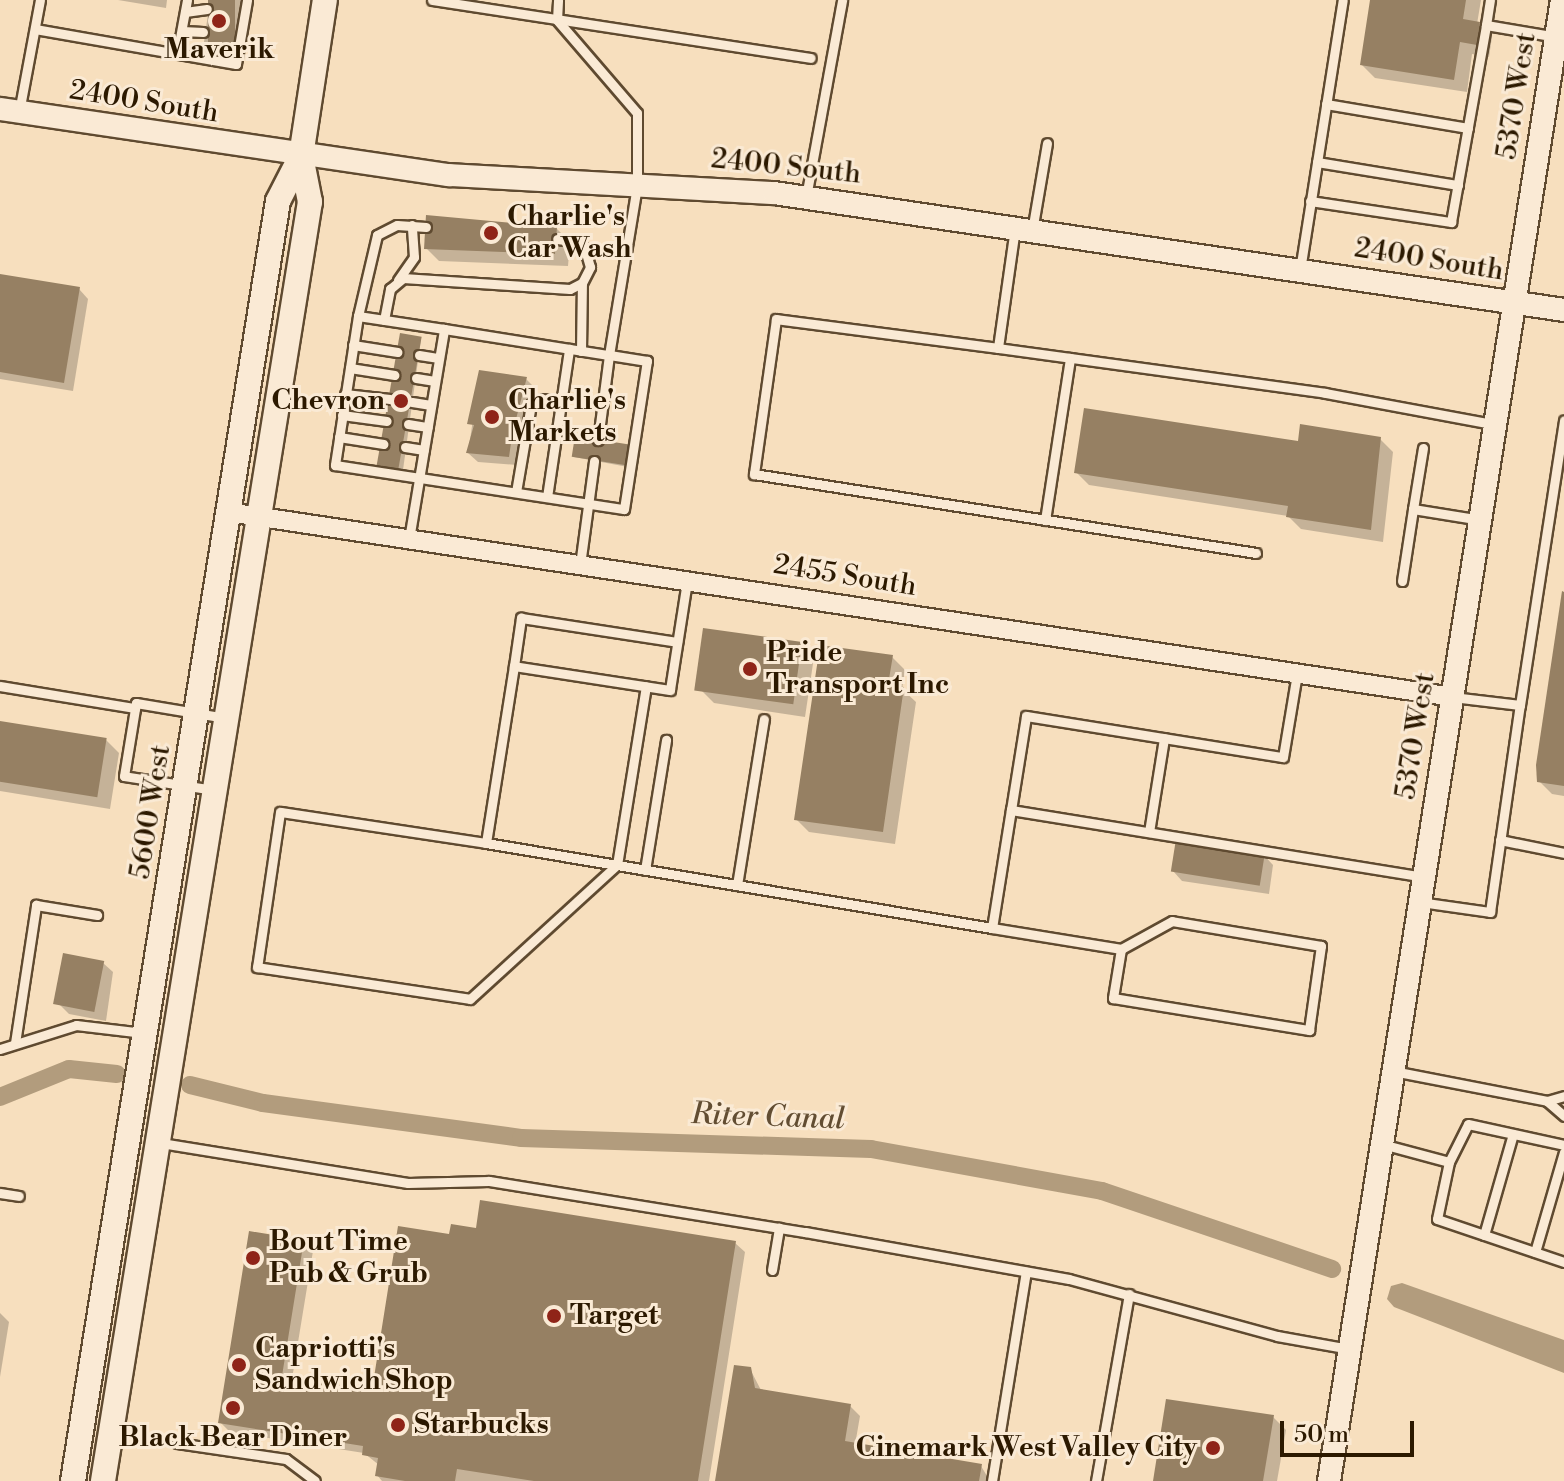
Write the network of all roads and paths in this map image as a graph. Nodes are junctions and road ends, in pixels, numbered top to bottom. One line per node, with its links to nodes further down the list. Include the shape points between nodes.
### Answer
1 (40, 0): 16 (lane)
2 (187, 0): 13 (lane)
3 (325, 0): 26 (main road, 5600 West)
4 (432, 0): 14 (lane)
5 (558, 0): 14 (lane)
6 (842, 0): 30 (lane)
7 (1343, 0): 22 (lane)
8 (1490, 0): 15 (lane)
9 (1562, 0): 19 (street, 5370 West)
10 (246, 3): 11 (lane); 20 (lane, via 236,35 236,64)
11 (234, 7)
12 (207, 9): 13 (lane)
13 (185, 12): 17 (lane)
14 (557, 20): 21 (lane); 28 (lane, via 637,113)
15 (1486, 25): 19 (lane); 24 (lane)
16 (35, 29): 20 (lane); 23 (lane)
17 (182, 31): 18 (lane); 20 (lane)
18 (203, 32)
19 (1557, 37): 39 (street, 5370 West)
20 (177, 54)
21 (811, 58)
22 (1326, 104): 24 (lane); 27 (lane)
23 (10, 110): 26 (street, 2400 South)
24 (1468, 128): 29 (lane)
25 (1047, 143): 34 (lane)
26 (301, 156): 28 (street, 2400 South, via 449,175); 80 (main road, 5600 West, via 278,201); 81 (main road, 5600 West, via 310,202)
27 (1317, 162): 29 (lane); 31 (lane)
28 (637, 185): 30 (street, 2400 South); 50 (lane)
29 (1458, 185): 31 (lane, via 1451,222)
30 (806, 197): 34 (street, 2400 South)
31 (1310, 201): 36 (lane)
32 (412, 225): 33 (lane); 37 (lane, via 414,257); 41 (lane, via 384,227 377,235)
33 (426, 227)
34 (1024, 229): 36 (street, 2400 South); 45 (lane)
35 (557, 239): 38 (lane, via 579,242 585,249 590,267)
36 (1300, 270): 39 (street, 2400 South)
37 (396, 282): 38 (lane, via 414,277 570,289); 42 (lane)
38 (582, 283): 47 (lane)
39 (1515, 303): 40 (street, 2400 South); 66 (street, 5370 West)
40 (1564, 310)
41 (358, 316): 42 (lane); 44 (lane)
42 (384, 320): 43 (lane)
43 (444, 329): 46 (lane); 51 (lane)
44 (353, 345): 48 (lane); 53 (lane)
45 (998, 348): 52 (lane); 82 (lane, via 776,319 754,474)
46 (569, 349): 47 (lane); 60 (lane)
47 (581, 351): 50 (lane)
48 (397, 352)
49 (419, 355): 51 (lane)
50 (609, 355): 69 (lane); 78 (lane, via 647,361 624,509)
51 (439, 358): 56 (lane)
52 (1070, 358): 66 (lane, via 1325,393); 82 (lane)
53 (350, 368): 54 (lane); 57 (lane)
54 (394, 375)
55 (416, 378): 56 (lane)
56 (435, 381): 61 (lane)
57 (345, 394): 58 (lane); 62 (lane)
58 (390, 399)
59 (412, 402): 61 (lane)
60 (561, 402): 76 (lane, via 542,399 531,404); 77 (lane)
61 (431, 405): 67 (lane)
62 (342, 415): 64 (lane); 68 (lane)
63 (1564, 420): 95 (lane)
64 (387, 421)
65 (408, 424): 67 (lane)
66 (1496, 424): 83 (street, 5370 West)
67 (428, 427): 73 (lane)
68 (339, 437): 70 (lane); 75 (lane, via 335,465)
69 (598, 440)
70 (383, 444)
71 (405, 447): 73 (lane)
72 (1423, 448): 79 (lane)
73 (424, 450): 75 (lane)
74 (594, 461): 78 (lane)
75 (419, 478): 76 (lane); 84 (lane)
76 (516, 492): 77 (lane)
77 (547, 497): 78 (lane)
78 (589, 504): 86 (lane)
79 (1413, 509): 83 (lane); 88 (lane)
80 (228, 512): 81 (street, 2455 South); 97 (main road, 5600 West)
81 (259, 516): 84 (street, 2455 South); 98 (main road, 5600 West)
82 (1045, 520): 85 (lane)
83 (1481, 520): 94 (street, 5370 West)
84 (409, 539): 86 (street, 2455 South)
85 (1256, 553)
86 (580, 565): 87 (street, 2455 South)
87 (687, 581): 89 (lane); 91 (street, 2455 South)
88 (1402, 581)
89 (677, 642): 90 (lane, via 521,618); 93 (lane, via 670,690)
90 (514, 666): 93 (lane); 107 (lane)
91 (1297, 673): 94 (street, 2455 South); 100 (lane, via 1283,757)
92 (0, 686): 96 (lane)
93 (646, 686): 109 (lane)
94 (1452, 697): 95 (lane); 111 (street, 5370 West)
95 (1520, 705): 106 (lane)
96 (135, 708): 97 (lane, via 136,703); 102 (lane, via 124,776)
97 (197, 714): 98 (lane); 102 (main road, 5600 West)
98 (226, 718): 103 (main road, 5600 West)
99 (764, 719): 112 (lane)
100 (1164, 738): 104 (lane, via 1026,716); 105 (lane)
101 (666, 740): 110 (lane)
102 (185, 785): 103 (lane); 117 (main road, 5600 West)
103 (214, 790): 125 (main road, 5600 West)
104 (1011, 810): 105 (lane); 115 (lane)
105 (1149, 832): 111 (lane)
106 (1500, 840): 108 (lane); 113 (lane, via 1490,912)
107 (486, 843): 109 (lane); 109 (lane, via 280,812 257,967 470,999)
108 (1564, 853)
109 (617, 865): 110 (lane)
110 (645, 870): 112 (lane)
111 (1424, 877): 113 (street, 5370 West)
112 (737, 885): 115 (lane)
113 (1420, 902): 120 (street, 5370 West)
114 (97, 915): 118 (lane, via 36,905)
115 (992, 928): 116 (lane)
116 (1121, 949): 116 (lane, via 1113,998 1309,1030 1321,946 1172,921)
117 (145, 1033): 118 (lane, via 76,1025); 141 (main road, 5600 West)
118 (15, 1043): 119 (lane)
119 (0, 1049)
120 (1393, 1071): 122 (lane); 126 (street, 5370 West)
121 (1564, 1096): 122 (lane)
122 (1547, 1101): 123 (lane)
123 (1564, 1116)
124 (1513, 1134): 127 (lane); 129 (lane, via 1468,1124); 133 (lane)
125 (157, 1143): 132 (lane, via 408,1183 489,1181); 142 (main road, 5600 West)
126 (1382, 1144): 129 (lane); 139 (street, 5370 West)
127 (1564, 1145)
128 (1564, 1152): 134 (lane)
129 (1449, 1162): 133 (lane, via 1437,1219)
130 (0, 1193): 131 (lane)
131 (19, 1196)
132 (779, 1228): 136 (lane); 137 (lane)
133 (1484, 1235): 134 (lane)
134 (1535, 1252): 135 (lane)
135 (1564, 1262)
136 (772, 1270)
137 (1026, 1272): 138 (lane); 144 (lane)
138 (1129, 1294): 139 (lane, via 1277,1336); 145 (lane)
139 (1349, 1349): 146 (street, 5370 West)
140 (177, 1443): 143 (lane, via 286,1459)
141 (73, 1481)
142 (103, 1481)
143 (315, 1481)
144 (992, 1481)
145 (1096, 1481)
146 (1329, 1481)

